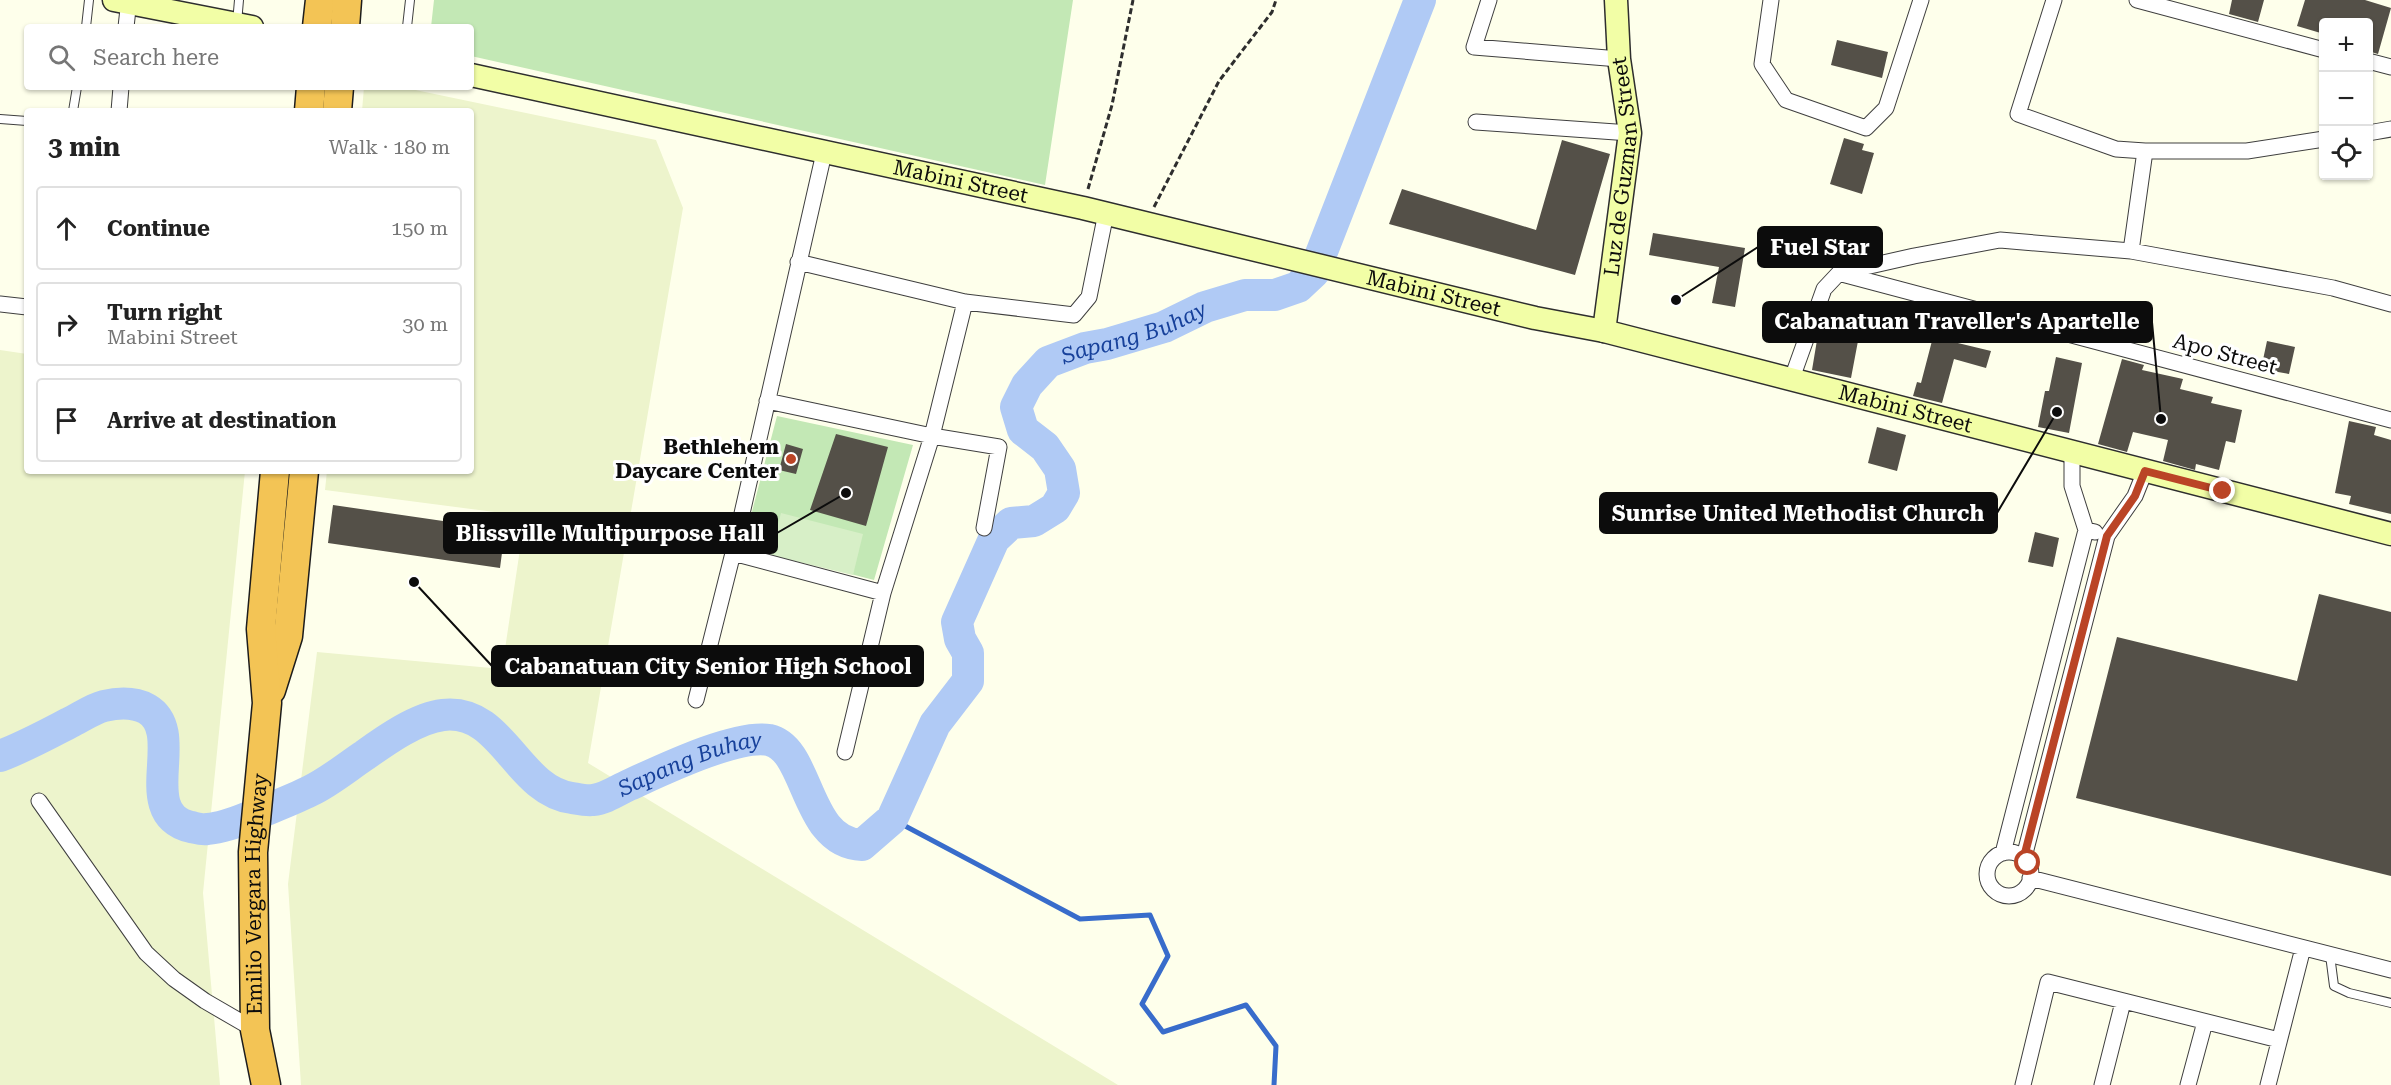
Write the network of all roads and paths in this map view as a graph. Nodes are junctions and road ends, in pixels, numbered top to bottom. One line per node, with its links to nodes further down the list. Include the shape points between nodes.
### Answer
1 (89, 0): 15 (lane)
2 (239, 0): 18 (lane)
3 (320, 0): 19 (highway)
4 (347, 0): 20 (highway)
5 (410, 0): 21 (lane)
6 (1133, 0): 44 (path, via 1112,105)
7 (1276, 0): 45 (path, via 1272,12 1219,81)
8 (1489, 0): 23 (street, via 1474,47)
9 (1617, 0): 23 (main road, Luz de Guzman Street)
10 (1771, 0): 11 (street, via 1762,64 1786,100 1866,128 1886,108)
11 (1921, 0)
12 (2054, 0): 42 (street, via 2018,114 2116,149)
13 (2137, 0): 22 (street)
14 (124, 1): 16 (street); 17 (main road)
15 (86, 24)
16 (126, 24)
17 (234, 24)
18 (244, 24)
19 (317, 24)
20 (345, 24)
21 (407, 24)
22 (2319, 49)
23 (1619, 59): 40 (main road, Luz de Guzman Street)
24 (2373, 63): 25 (street)
25 (2391, 68)
26 (474, 76): 43 (main road, Mabini Street)
27 (76, 90): 31 (lane)
28 (121, 90): 32 (street)
29 (311, 90): 33 (highway)
30 (339, 90): 34 (highway)
31 (74, 108)
32 (119, 108)
33 (309, 108)
34 (337, 108)
35 (0, 119): 36 (lane)
36 (24, 121)
37 (1476, 122): 40 (street)
38 (2391, 129): 39 (street)
39 (2373, 132)
40 (1630, 133): 54 (main road, Luz de Guzman Street)
41 (2319, 140): 42 (street, via 2247,151)
42 (2145, 151): 47 (street)
43 (824, 153): 46 (main road, Mabini Street); 48 (street)
44 (1087, 191)
45 (1154, 207)
46 (1106, 213): 50 (street, via 1089,297 1074,315); 54 (main road, Mabini Street)
47 (2132, 251): 49 (street, via 2000,240); 52 (street, via 2333,288)
48 (798, 262): 50 (street); 56 (street)
49 (1839, 273): 55 (street, via 1824,289); 57 (street, Apo Street)
50 (965, 302): 58 (street)
51 (0, 304): 53 (street)
52 (2391, 304)
53 (24, 307)
54 (1604, 332): 55 (main road, Mabini Street)
55 (1791, 381): 59 (main road, Mabini Street)
56 (767, 401): 58 (street); 67 (street)
57 (2391, 420)
58 (932, 436): 63 (street, via 999,447); 68 (street)
59 (2072, 453): 60 (main road, Mabini Street); 64 (street, via 2072,486)
60 (2145, 471): 65 (main road, Mabini Street); 66 (street, via 2135,496)
61 (275, 474): 70 (highway, Emilio Vergara Highway, via 261,629)
62 (304, 474): 70 (highway, Emilio Vergara Highway, via 288,636)
63 (984, 528)
64 (2086, 530): 66 (street); 73 (street)
65 (2391, 534)
66 (2107, 536): 74 (street)
67 (733, 553): 68 (street); 69 (street)
68 (883, 593): 71 (street)
69 (696, 700)
70 (267, 703): 82 (highway, Emilio Vergara Highway, via 253,852)
71 (845, 752)
72 (39, 801): 82 (street, via 146,953 205,1001)
73 (2003, 853): 74 (street); 75 (street, via 1990,861 1991,888 2010,896 2023,890)
74 (2024, 857): 75 (street, via 2031,870)
75 (2030, 878): 76 (street)
76 (2303, 948): 77 (street); 83 (street)
77 (2330, 955): 78 (street); 80 (lane, via 2334,986)
78 (2391, 970)
79 (2122, 1002): 81 (street); 85 (street, via 2048,982); 86 (street)
80 (2391, 1003)
81 (2205, 1022): 83 (street); 87 (street)
82 (255, 1030): 84 (highway, Emilio Vergara Highway)
83 (2279, 1040): 88 (street)
84 (266, 1085)
85 (2023, 1085)
86 (2102, 1085)
87 (2188, 1085)
88 (2268, 1085)

